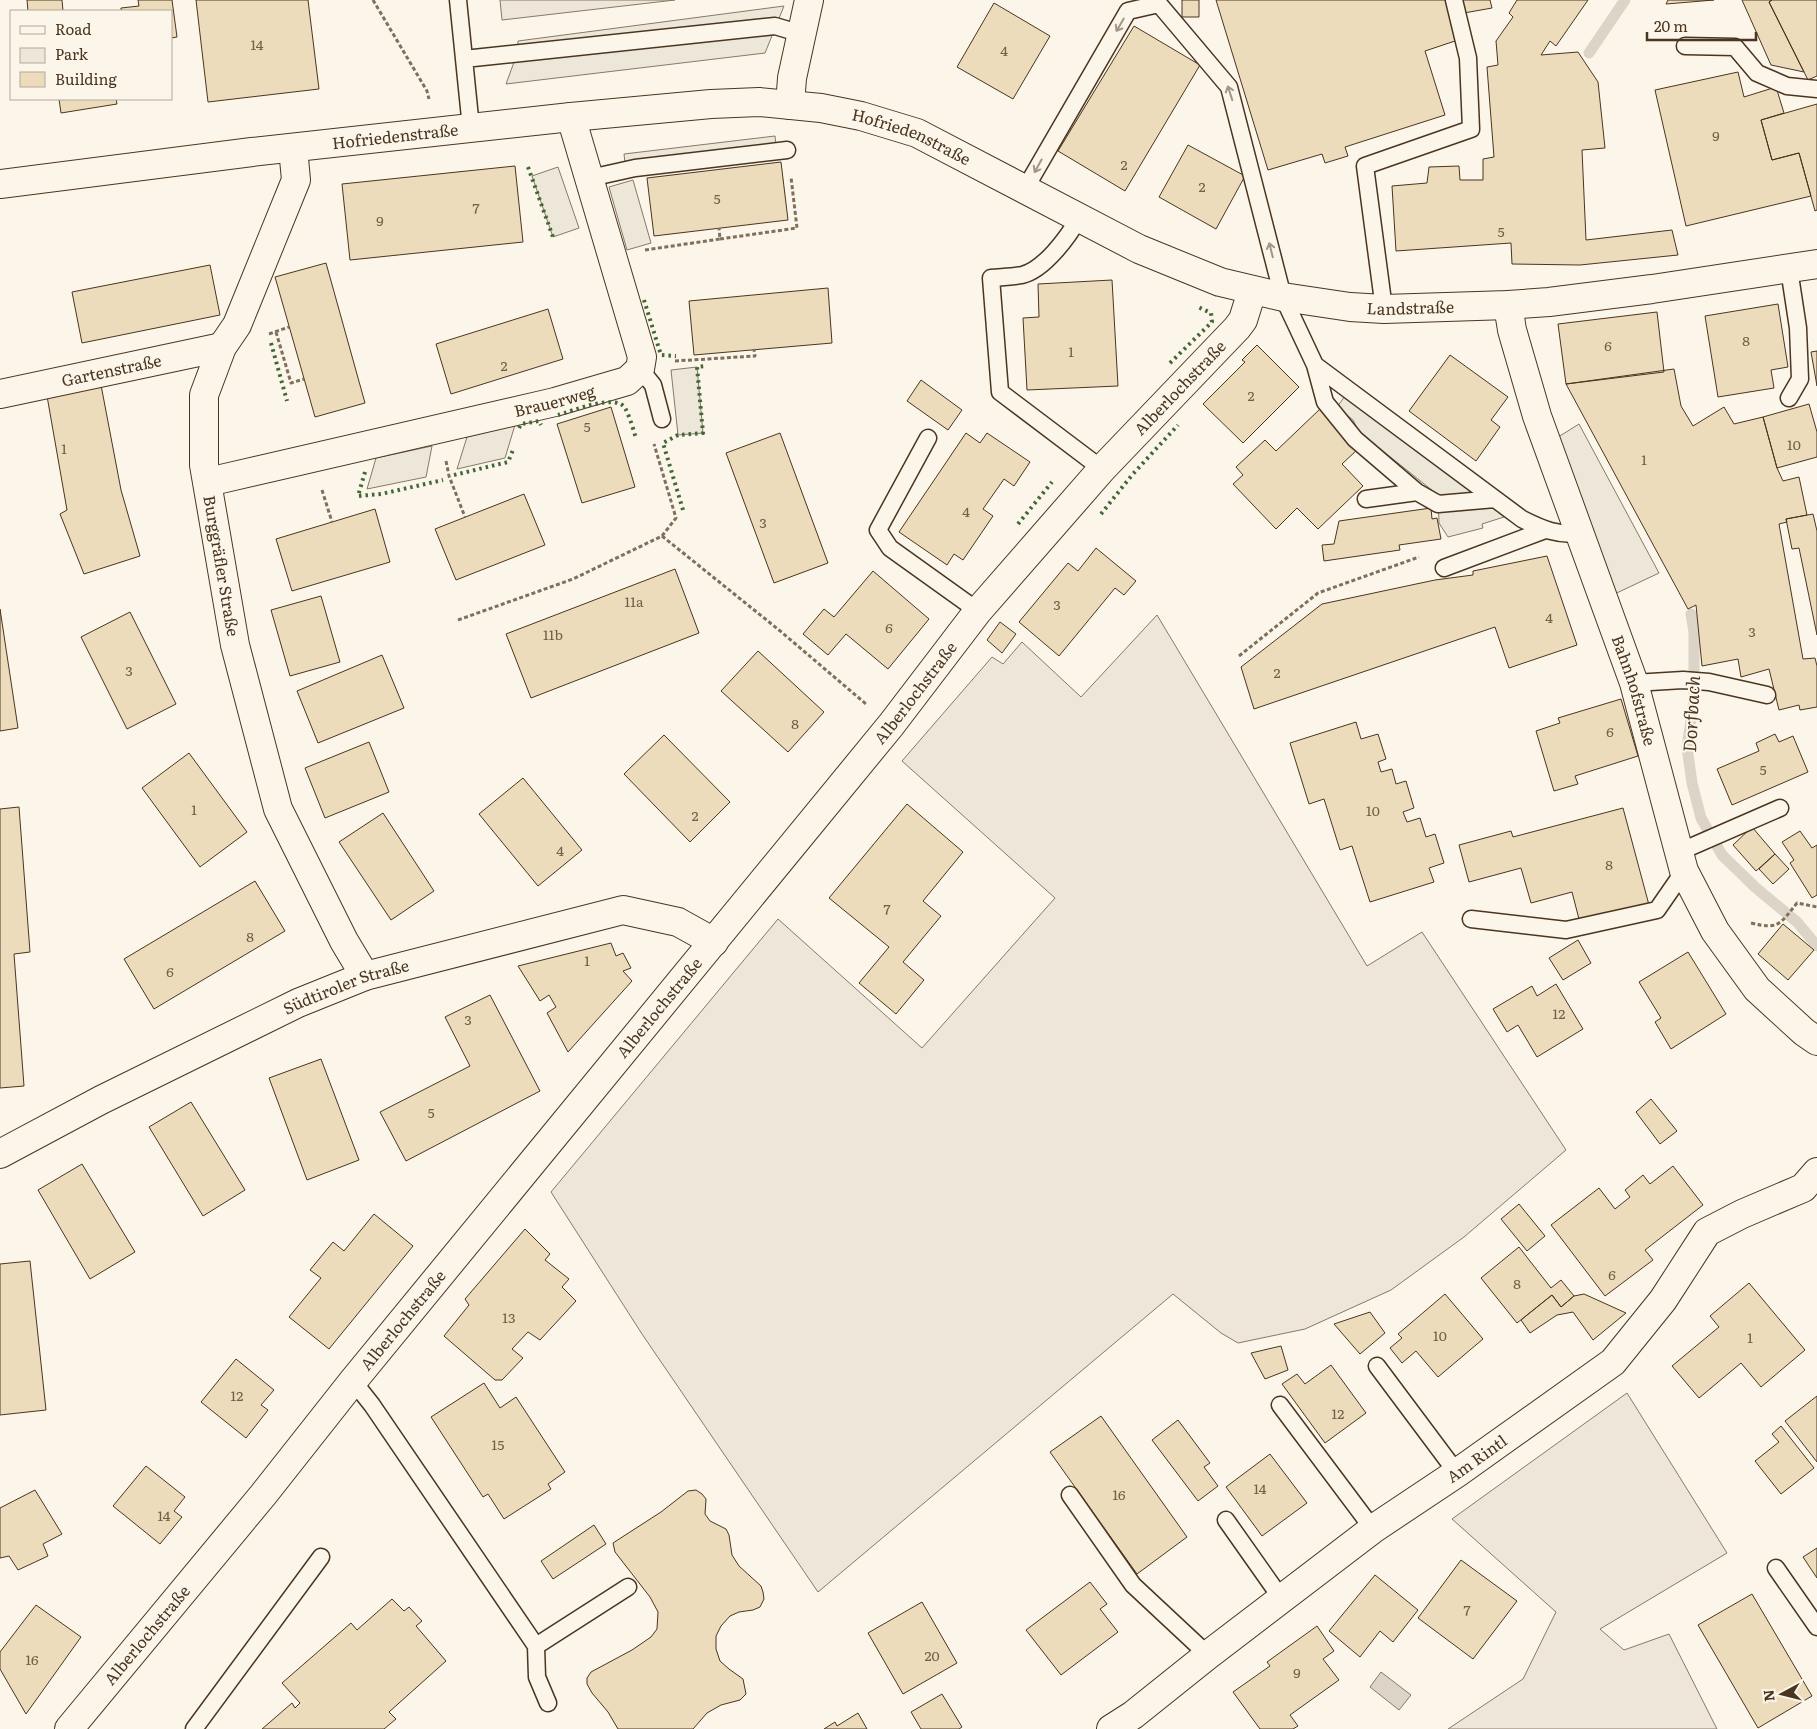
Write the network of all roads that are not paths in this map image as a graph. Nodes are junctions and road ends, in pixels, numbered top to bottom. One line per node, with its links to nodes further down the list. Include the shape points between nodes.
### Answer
1 (458, 0): 6 (lane)
2 (809, 0): 4 (street)
3 (1454, 0): 22 (lane, via 1468,58 1471,129 1365,166)
4 (802, 34): 6 (lane, via 775,26); 8 (street, via 792,78)
5 (1685, 46): 7 (lane, via 1735,47 1757,73 1787,86)
6 (464, 59): 10 (lane)
7 (1817, 88)
8 (790, 105): 9 (street, Hofriedenstraße, via 759,102 711,104); 15 (street, Hofriedenstraße, via 861,116 916,133)
9 (571, 116): 10 (street, Hofriedenstraße); 13 (street)
10 (471, 128): 11 (street, Hofriedenstraße)
11 (293, 148): 14 (street, Hofriedenstraße); 23 (street, Burggräfler Straße, via 296,180 237,325)
12 (787, 150): 13 (lane, via 635,168)
13 (590, 178): 25 (street, via 642,357)
14 (0, 184)
15 (1025, 189): 16 (street, Landstraße); 20 (lane, one-way to 15, via 1229,87 1158,4 1128,11)
16 (1079, 218): 19 (street, Landstraße, via 1139,249 1220,282); 30 (lane, via 1065,240 1043,262 1024,274 990,278 999,382 1000,392)
17 (1817, 264): 18 (street, Landstraße)
18 (1789, 269): 21 (street, Landstraße); 27 (lane, via 1798,328 1800,379)
19 (1252, 291): 20 (street, Landstraße); 30 (street, Alberlochstraße, via 1243,320 1237,328)
20 (1283, 297): 22 (street, Landstraße, via 1350,307); 24 (lane)
21 (1508, 305): 22 (street, Landstraße); 36 (street, Bahnhofstraße, via 1537,416)
22 (1384, 308)
23 (222, 347): 26 (street, Gartenstraße); 31 (street, Burggräfler Straße, via 204,395 204,465)
24 (1315, 365): 32 (lane, via 1325,402 1355,439); 34 (lane)
25 (640, 369): 28 (lane, via 654,385); 31 (street, Brauerweg, via 627,381 555,402)
26 (0, 394)
27 (1789, 398)
28 (662, 419)
29 (928, 438): 38 (lane, via 878,530 890,548)
30 (1102, 469): 38 (street, Alberlochstraße)
31 (208, 482): 45 (street, Burggräfler Straße, via 235,645 278,809)
32 (1417, 492): 33 (lane); 34 (lane, via 1438,504)
33 (1366, 499)
34 (1495, 499): 35 (lane, via 1522,519)
35 (1545, 530): 36 (lane, via 1566,535); 37 (lane)
36 (1580, 533): 39 (street, Bahnhofstraße)
37 (1444, 568)
38 (978, 611): 44 (street, Alberlochstraße, via 891,725)
39 (1634, 683): 40 (lane, via 1709,682); 42 (street, Bahnhofstraße)
40 (1766, 694)
41 (1780, 808): 42 (lane, via 1726,831)
42 (1688, 855): 43 (lane, via 1657,910 1566,930); 46 (street, Bahnhofstraße, via 1716,931 1758,989)
43 (1471, 919)
44 (714, 942): 45 (street, Südtiroler Straße, via 678,922 623,910); 50 (street, Alberlochstraße)
45 (365, 976): 47 (street, Südtiroler Straße, via 298,1003 101,1100)
46 (1817, 1041)
47 (0, 1154)
48 (1817, 1172): 52 (street, Am Rintl, via 1803,1188 1707,1232 1663,1300 1613,1362)
49 (1376, 1366): 52 (lane)
50 (353, 1381): 61 (lane); 64 (street, Alberlochstraße, via 264,1495)
51 (1280, 1404): 55 (lane)
52 (1457, 1473): 55 (street, Am Rintl)
53 (1070, 1495): 62 (lane, via 1133,1585)
54 (1226, 1520): 59 (lane)
55 (1373, 1529): 59 (street, Am Rintl)
56 (321, 1557): 65 (lane)
57 (1776, 1568): 60 (lane)
58 (628, 1587): 61 (lane)
59 (1281, 1598): 62 (street, Am Rintl)
60 (1817, 1627)
61 (536, 1646): 63 (lane, via 537,1677)
62 (1208, 1655): 66 (street, Am Rintl)
63 (548, 1703)
64 (69, 1729)
65 (194, 1729)
66 (1111, 1729)

